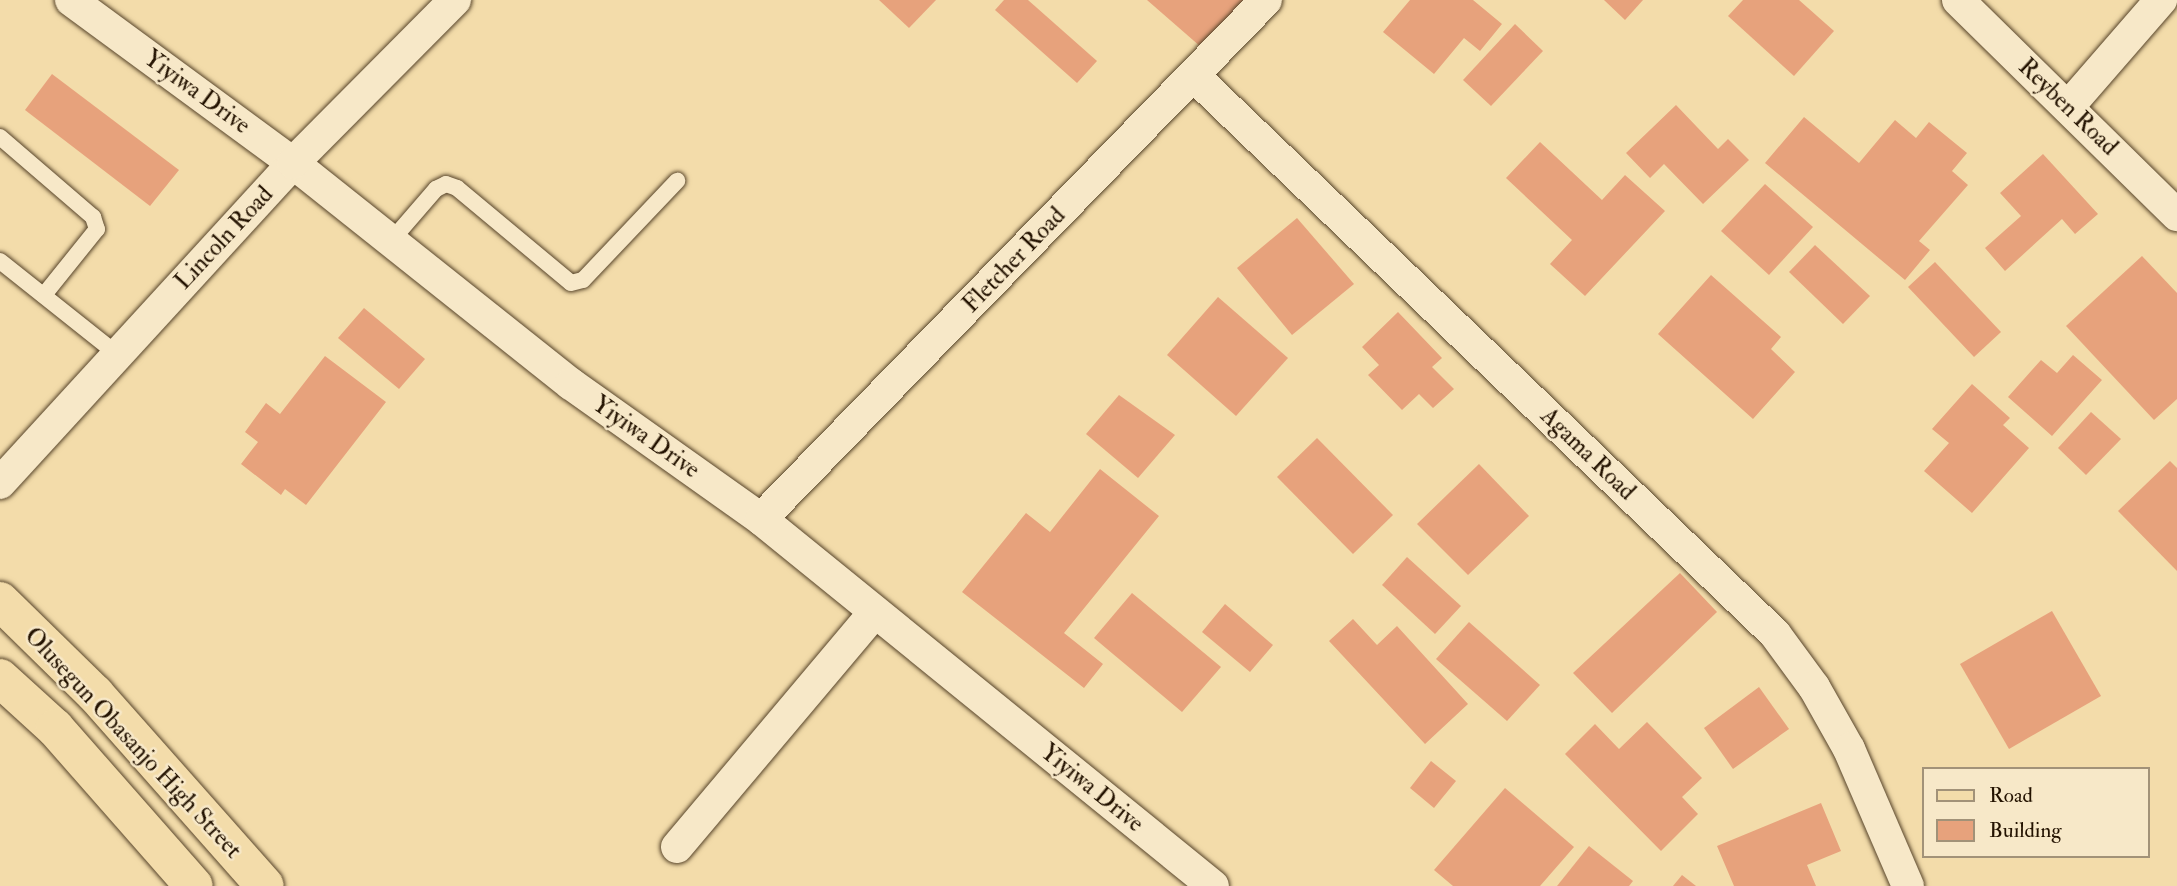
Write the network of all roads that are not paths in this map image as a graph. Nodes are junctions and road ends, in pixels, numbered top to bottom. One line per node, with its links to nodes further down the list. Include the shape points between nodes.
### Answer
1 (71, 0): 9 (street, Yiyiwa Drive)
2 (455, 0): 9 (street, Lincoln Road)
3 (1266, 0): 6 (street, Fletcher Road)
4 (1958, 0): 7 (street, Reyben Road)
5 (2161, 0): 7 (street)
6 (1194, 76): 17 (street, Fletcher Road); 25 (street, Agama Road, via 1775,634 1814,687 1849,749)
7 (2068, 107): 11 (street, Reyben Road)
8 (0, 137): 14 (lane, via 93,217 97,229)
9 (293, 163): 12 (street, Yiyiwa Drive); 15 (street, Lincoln Road)
10 (677, 181): 12 (lane, via 583,280 571,283 457,188 446,184 436,189)
11 (2177, 215)
12 (391, 241): 17 (street, Yiyiwa Drive, via 571,384)
13 (0, 261): 14 (lane)
14 (44, 295): 15 (lane)
15 (118, 355): 16 (street, Lincoln Road)
16 (0, 483)
17 (761, 519): 19 (street, Yiyiwa Drive)
18 (0, 601): 23 (main road, Olusegun Obasanjo High Street, via 95,694)
19 (875, 612): 21 (street); 24 (street, Yiyiwa Drive)
20 (0, 678): 22 (main road, Olusegun Obasanjo High Street, via 55,729)
21 (677, 847)
22 (194, 886)
23 (265, 886)
24 (1213, 886)
25 (1908, 886)

